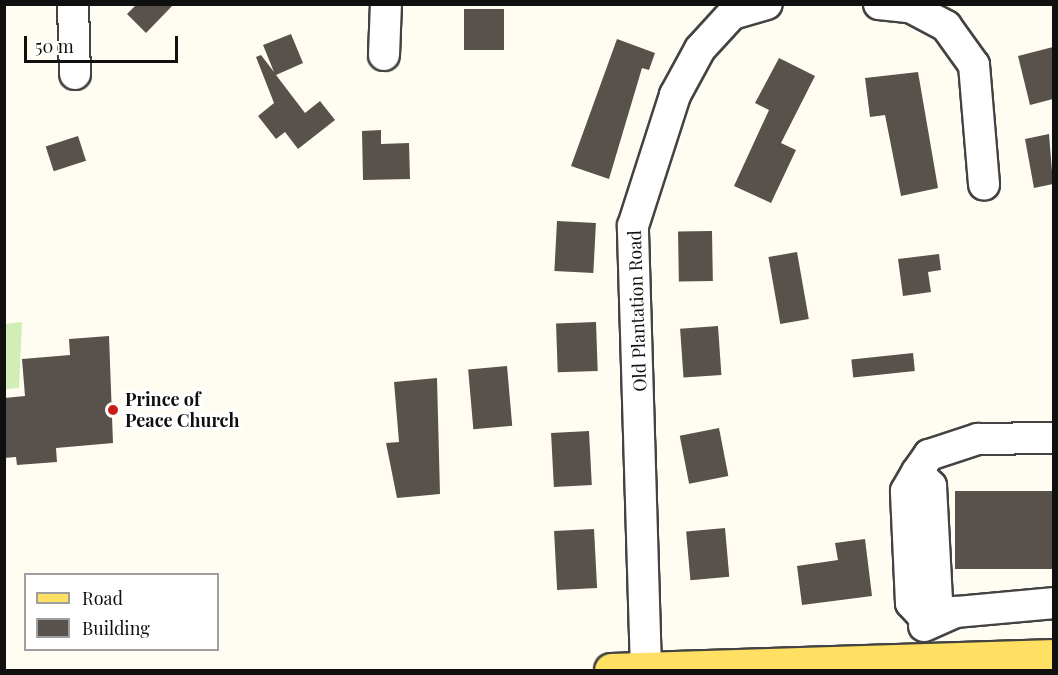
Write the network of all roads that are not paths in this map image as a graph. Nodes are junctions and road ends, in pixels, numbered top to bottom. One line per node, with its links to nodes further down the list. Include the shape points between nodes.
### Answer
1 (73, 4): 7 (street)
2 (386, 4): 6 (street)
3 (767, 4): 5 (street, Old Plantation Road)
4 (879, 4): 8 (street, via 910,7 946,26 974,65)
5 (730, 9): 15 (street, Old Plantation Road, via 700,49 675,95 633,226)
6 (384, 56)
7 (75, 74)
8 (984, 185)
9 (1053, 438): 11 (street, via 978,440 929,455 917,472 906,491 911,603)
10 (1053, 603): 11 (street, via 957,612)
11 (924, 622): 13 (street)
12 (1053, 656): 13 (main road)
13 (926, 660): 15 (main road)
14 (611, 670): 15 (main road)
15 (646, 670)

